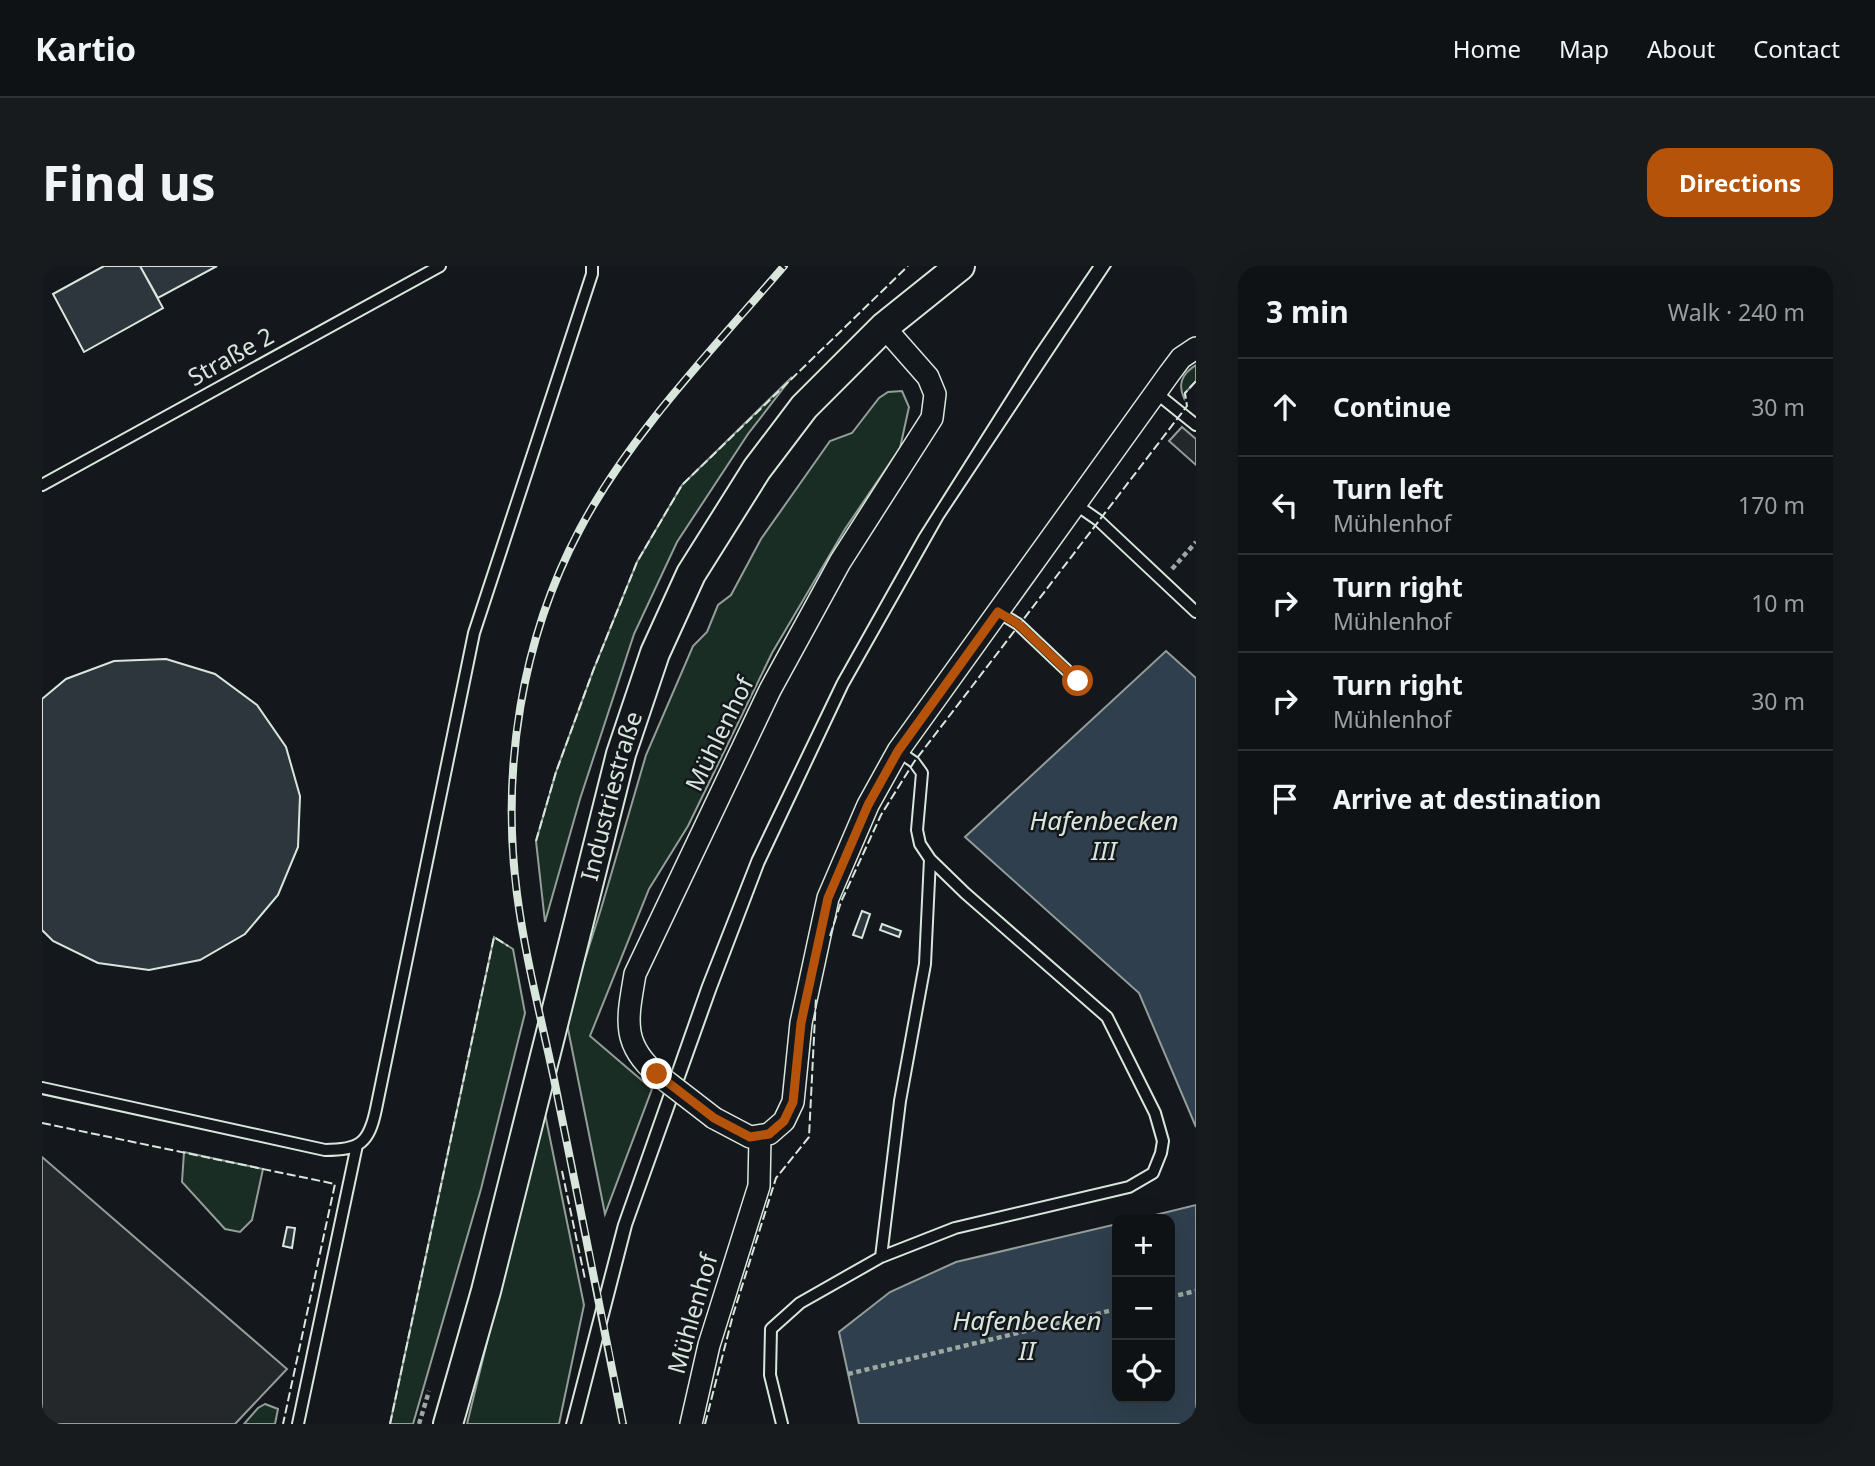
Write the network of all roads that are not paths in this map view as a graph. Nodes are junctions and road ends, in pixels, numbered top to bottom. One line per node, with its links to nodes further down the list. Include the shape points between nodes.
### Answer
1 (440, 266): 8 (lane, Straße 2)
2 (592, 266): 17 (lane, via 474,633 372,1129)
3 (960, 266): 4 (main road, Industriestraße)
4 (884, 327): 16 (street, Mühlenhof, bridge, via 928,377 935,394 932,418 840,562 770,690 635,974 627,1025 634,1048 657,1074 714,1118 750,1137); 21 (main road, Industriestraße, via 804,407 757,469 691,573 655,653 621,754 486,1291)
5 (1196, 348): 6 (street, via 1181,358)
6 (1155, 392): 7 (lane); 9 (street)
7 (1196, 425)
8 (42, 485)
9 (1075, 504): 10 (street); 11 (lane)
10 (998, 612): 12 (lane, via 1018,624); 13 (street)
11 (1196, 612)
12 (1078, 681)
13 (898, 751): 14 (lane, via 922,774 917,830); 16 (street, via 868,805 828,898 801,1023 793,1102 784,1121)
14 (930, 859): 18 (lane, via 925,964 900,1101); 18 (lane, via 1107,1017 1156,1113 1163,1141 1153,1173 1129,1187 955,1228)
15 (42, 1088): 17 (lane, via 325,1150)
16 (760, 1137): 22 (street, Mühlenhof, via 760,1186 709,1345)
17 (357, 1145): 20 (lane)
18 (881, 1258): 19 (lane, via 800,1303 771,1329 771,1375)
19 (779, 1421)
20 (299, 1424)
21 (448, 1424)
22 (691, 1424)

